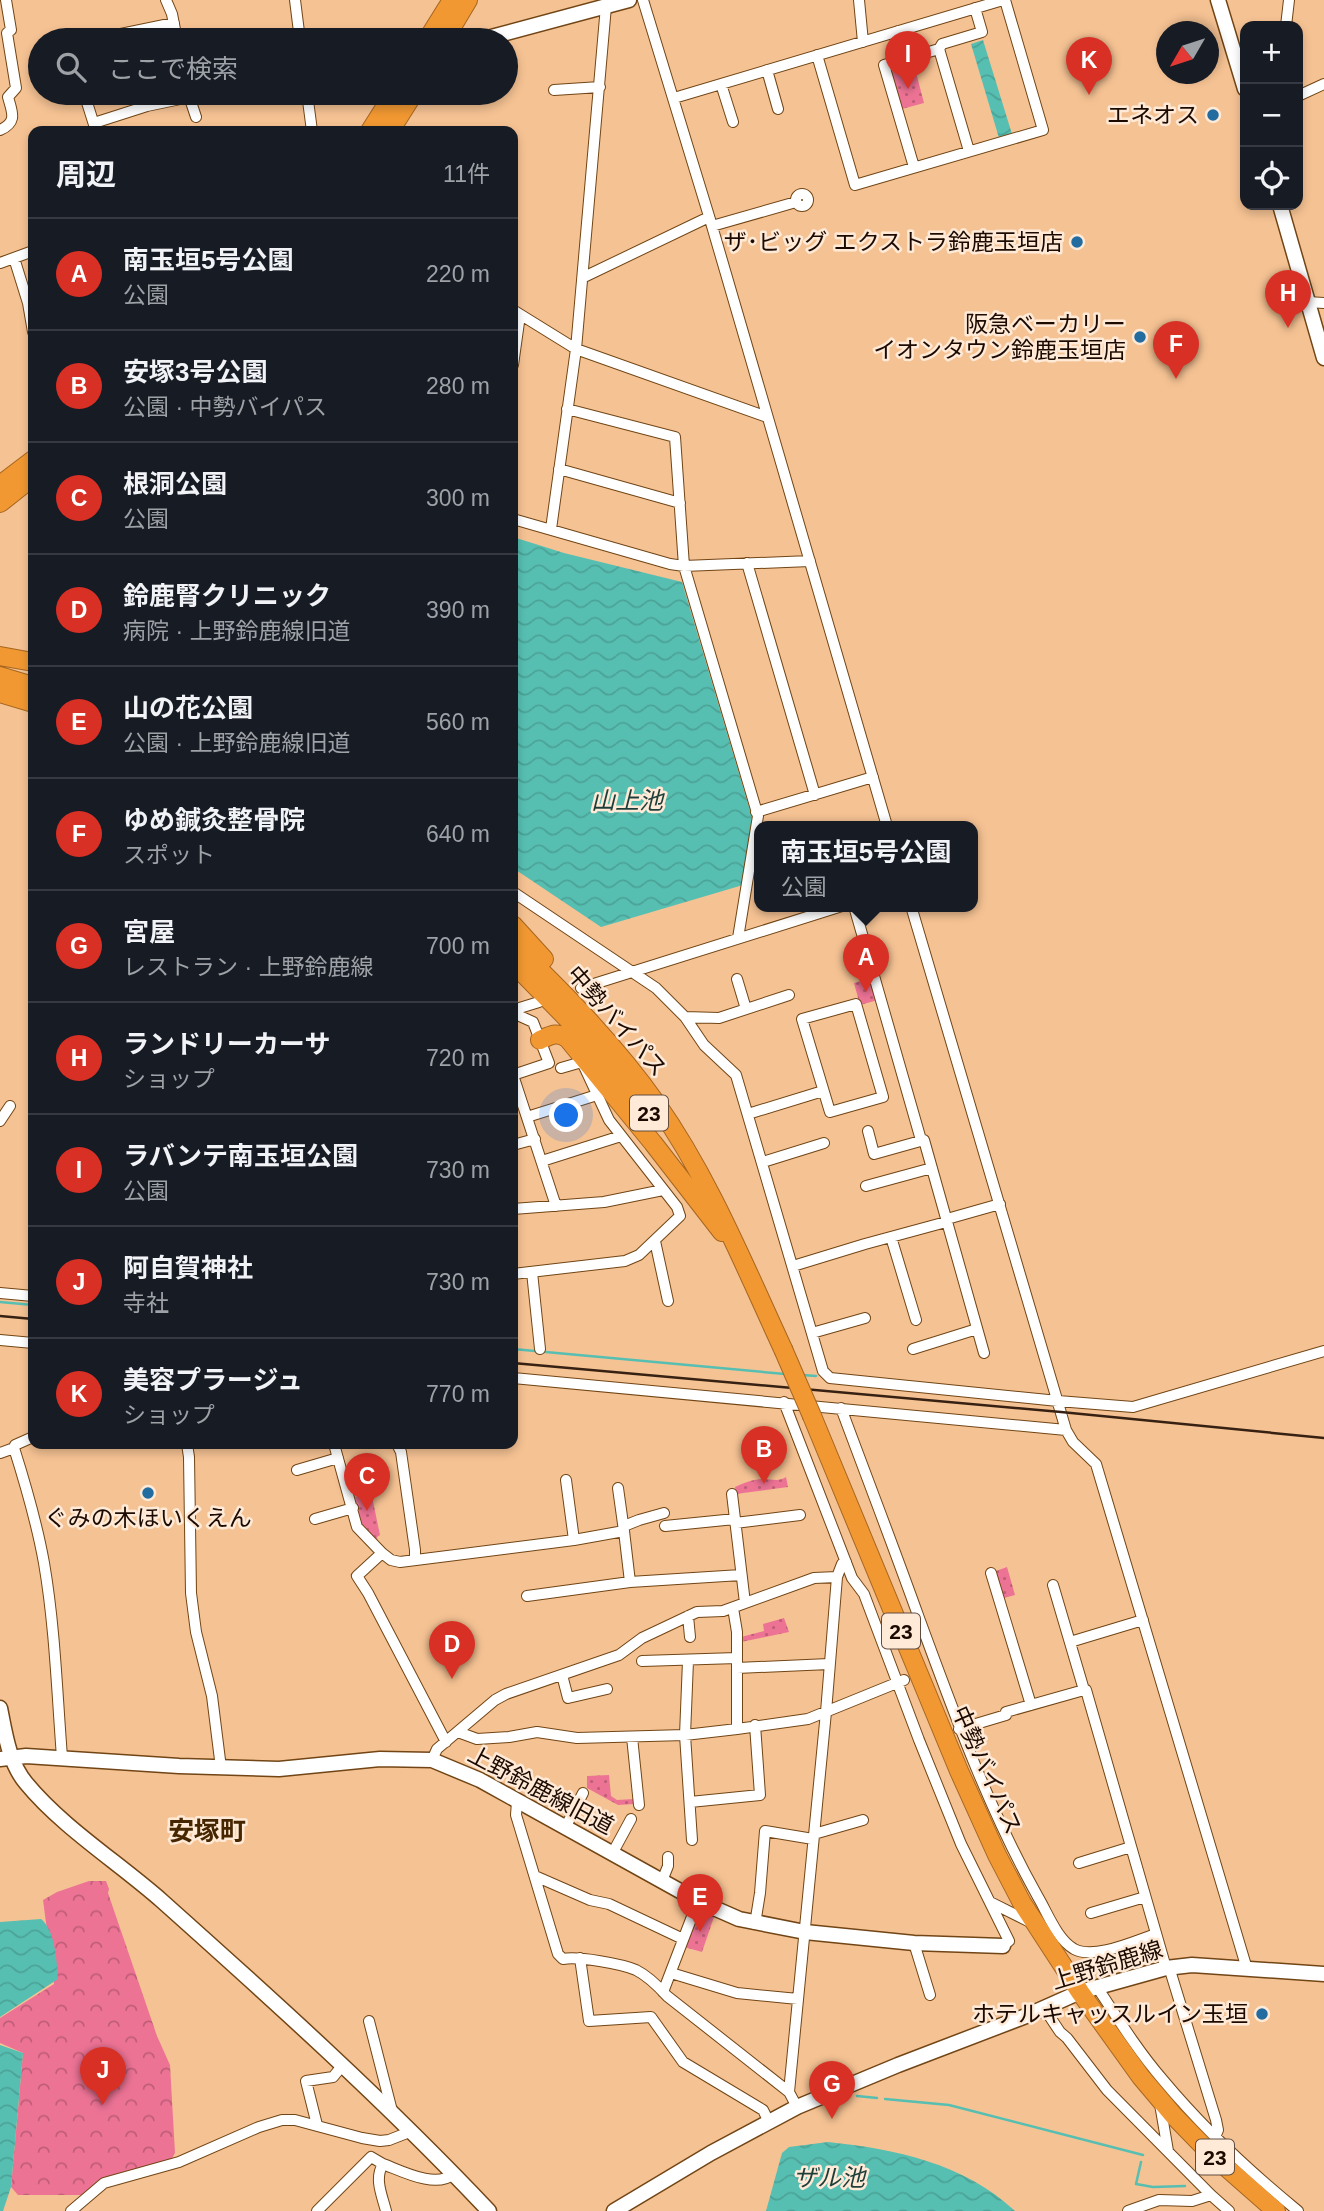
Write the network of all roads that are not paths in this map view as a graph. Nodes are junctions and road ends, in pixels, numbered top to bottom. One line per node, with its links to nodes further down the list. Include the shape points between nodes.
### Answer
1 (6, 0): 27 (street)
2 (166, 0): 15 (street)
3 (295, 0): 18 (street)
4 (452, 0): 19 (highway)
5 (468, 0): 20 (highway)
6 (629, 0): 12 (street)
7 (643, 0): 36 (street)
8 (859, 0): 23 (street)
9 (1004, 0): 13 (street); 53 (street, via 1043,130)
10 (1218, 0): 31 (street)
11 (1289, 0): 14 (street)
12 (607, 3): 21 (street); 33 (street)
13 (975, 8): 22 (street); 24 (street, via 982,32 942,44)
14 (1287, 21)
15 (174, 23): 16 (street); 17 (street)
16 (150, 28)
17 (175, 28)
18 (298, 28)
19 (444, 28)
20 (448, 28)
21 (518, 29)
22 (898, 31): 23 (street); 26 (street)
23 (863, 42): 25 (street)
24 (939, 49): 26 (street); 53 (street)
25 (817, 55): 28 (street); 54 (street, via 855,185)
26 (906, 58): 54 (street, via 884,65)
27 (12, 70): 29 (street); 52 (street, via 16,88 8,97 13,113 10,125)
28 (767, 70): 30 (street); 44 (street)
29 (0, 74)
30 (721, 84): 36 (street); 46 (street)
31 (1243, 84)
32 (1324, 84): 35 (street)
33 (600, 86): 34 (street); 61 (street)
34 (554, 90)
35 (1303, 94)
36 (674, 98): 57 (street)
37 (87, 105): 47 (street)
38 (151, 105): 43 (street)
39 (192, 105): 45 (street)
40 (309, 105): 49 (street)
41 (386, 105): 50 (highway)
42 (406, 105): 51 (highway)
43 (147, 106): 48 (street)
44 (778, 108)
45 (196, 117)
46 (733, 122)
47 (94, 126)
48 (97, 126)
49 (311, 126)
50 (373, 126)
51 (393, 126)
52 (0, 130)
53 (969, 151): 54 (street)
54 (914, 167)
55 (796, 202): 57 (street)
56 (1281, 210): 62 (street)
57 (710, 221): 61 (street); 69 (street)
58 (28, 253): 59 (street)
59 (14, 258): 60 (street); 63 (street)
60 (0, 263)
61 (584, 277): 66 (street)
62 (1308, 302): 64 (street); 67 (street)
63 (28, 303)
64 (1324, 303)
65 (518, 313): 66 (street)
66 (576, 349): 68 (street); 69 (street)
67 (1324, 358)
68 (567, 408): 71 (street); 75 (street, via 675,437)
69 (767, 417): 78 (street)
70 (28, 464): 73 (highway)
71 (559, 469): 75 (street); 77 (street)
72 (28, 481): 74 (highway)
73 (0, 485)
74 (0, 503)
75 (680, 503): 80 (street)
76 (518, 520): 77 (street)
77 (551, 529): 80 (street)
78 (810, 561): 79 (street); 89 (street)
79 (747, 564): 80 (street); 90 (street)
80 (684, 566): 91 (street)
81 (0, 656): 82 (highway)
82 (28, 661)
83 (0, 669): 85 (highway)
84 (0, 676): 86 (highway)
85 (28, 677)
86 (28, 684)
87 (0, 693): 88 (highway)
88 (28, 701)
89 (873, 777): 90 (street); 93 (street)
90 (816, 795): 91 (street)
91 (757, 812): 92 (street)
92 (757, 821)
93 (886, 821)
94 (754, 840): 100 (street)
95 (518, 895): 103 (street)
96 (822, 912): 100 (street)
97 (855, 912): 126 (street)
98 (913, 912): 134 (street)
99 (518, 930): 115 (highway, via 586,1002)
100 (738, 938): 103 (street)
101 (518, 949): 115 (highway, 中勢バイパス / 23, via 606,1040)
102 (518, 968): 139 (highway, 中勢バイパス / 23, via 592,1043 648,1111)
103 (632, 971): 105 (street); 111 (street)
104 (737, 979): 108 (street)
105 (580, 988)
106 (789, 995): 108 (street)
107 (539, 1002): 109 (street)
108 (746, 1009): 111 (street, via 719,1018)
109 (518, 1010)
110 (518, 1014): 112 (street, via 533,1022)
111 (685, 1017): 120 (street, via 704,1045 736,1075)
112 (540, 1040): 114 (street, via 549,1063); 139 (highway, via 554,1034 568,1039)
113 (561, 1068): 118 (street, via 582,1062)
114 (518, 1073)
115 (644, 1088): 144 (highway, 中勢バイパス / 23, via 695,1165)
116 (518, 1090): 121 (street)
117 (823, 1091): 117 (street, via 802,1019 856,1004 883,1097 830,1112); 120 (street)
118 (597, 1094): 121 (street); 124 (street)
119 (10, 1106): 122 (street)
120 (748, 1114): 130 (street)
121 (527, 1117): 125 (street)
122 (0, 1121)
123 (868, 1131): 126 (street, via 874,1154)
124 (621, 1136): 129 (street); 133 (street)
125 (534, 1139): 128 (street); 129 (street)
126 (921, 1140): 131 (street)
127 (824, 1143): 130 (street)
128 (518, 1144)
129 (542, 1161): 135 (street)
130 (763, 1162): 141 (street)
131 (932, 1168): 132 (street); 137 (street)
132 (866, 1186)
133 (663, 1190): 135 (street); 140 (street, via 680,1216)
134 (1000, 1203): 137 (street); 159 (street)
135 (556, 1206): 136 (street)
136 (518, 1209)
137 (947, 1220): 138 (street); 150 (street)
138 (891, 1237): 141 (street); 149 (street)
139 (728, 1240): 144 (highway, 中勢バイパス / 23)
140 (655, 1241): 142 (street, via 625,1261); 147 (street)
141 (793, 1266): 151 (street)
142 (532, 1272): 143 (street); 154 (street)
143 (518, 1273)
144 (754, 1286): 239 (highway, 中勢バイパス / 23, bridge, via 977,1813)
145 (0, 1293): 146 (street)
146 (28, 1296)
147 (668, 1301)
148 (865, 1318): 151 (street)
149 (916, 1320)
150 (977, 1329): 155 (street); 157 (street)
151 (812, 1333): 159 (street, via 823,1371 830,1378)
152 (0, 1340): 153 (street)
153 (28, 1343)
154 (540, 1349)
155 (913, 1349)
156 (1324, 1351): 159 (street, via 1133,1407)
157 (984, 1353)
158 (518, 1378): 160 (street)
159 (1058, 1401): 162 (street)
160 (785, 1402): 161 (street); 184 (street)
161 (841, 1408): 162 (street); 210 (street)
162 (1066, 1430): 194 (street, via 1096,1464)
163 (28, 1439): 164 (street)
164 (15, 1448): 168 (street); 216 (street, via 43,1563)
165 (188, 1449): 218 (street, via 191,1593)
166 (335, 1449): 169 (street)
167 (400, 1449): 183 (street)
168 (0, 1453)
169 (338, 1458): 170 (street); 174 (street)
170 (297, 1470)
171 (566, 1480): 181 (street)
172 (618, 1488): 180 (street)
173 (732, 1494): 178 (street)
174 (353, 1508): 177 (street); 182 (street, via 357,1527)
175 (664, 1513): 180 (street)
176 (800, 1515): 178 (street)
177 (316, 1519)
178 (735, 1521): 179 (street); 186 (street)
179 (665, 1526)
180 (624, 1529): 181 (street); 188 (street)
181 (574, 1540): 183 (street)
182 (382, 1553): 183 (street, via 400,1562); 214 (street, via 357,1576)
183 (415, 1560)
184 (846, 1562): 187 (street); 202 (street)
185 (991, 1573): 205 (street)
186 (741, 1575): 188 (street); 191 (street)
187 (837, 1577): 191 (street, via 814,1578); 200 (street)
188 (631, 1582): 190 (street)
189 (1053, 1585): 196 (street)
190 (527, 1596)
191 (745, 1603): 192 (street)
192 (733, 1608): 193 (street); 199 (street)
193 (688, 1616): 195 (street); 201 (street, via 619,1655)
194 (1143, 1620): 196 (street); 247 (street)
195 (690, 1637)
196 (1070, 1642): 204 (street)
197 (642, 1661): 198 (street)
198 (688, 1661): 199 (street); 212 (street)
199 (737, 1663): 200 (street); 209 (street)
200 (829, 1664): 207 (street)
201 (562, 1675): 203 (street, via 568,1698); 211 (street, via 495,1700)
202 (900, 1681): 207 (street); 236 (street, via 961,1844)
203 (607, 1689)
204 (1084, 1690): 205 (street); 228 (street)
205 (1031, 1705): 210 (street)
206 (0, 1708): 215 (street)
207 (826, 1712): 208 (street, via 808,1719); 226 (street)
208 (755, 1725): 209 (street); 221 (street, via 760,1796)
209 (737, 1729): 212 (street)
210 (959, 1729): 241 (street, via 1023,1870 1066,1943 1086,1953 1099,1952)
211 (458, 1732): 213 (street, via 477,1740 537,1732 577,1738); 214 (street)
212 (685, 1735): 213 (street); 221 (street)
213 (632, 1737): 222 (street)
214 (446, 1742): 217 (street)
215 (6, 1758): 216 (street, 上野鈴鹿線旧道); 256 (street, via 47,1805 159,1898)
216 (62, 1758): 218 (street, 上野鈴鹿線旧道)
217 (432, 1760): 218 (street, 上野鈴鹿線旧道); 220 (street, 上野鈴鹿線旧道)
218 (221, 1768)
219 (583, 1793): 225 (street)
220 (517, 1802): 225 (street, 上野鈴鹿線旧道); 232 (street, via 516,1815)
221 (690, 1802): 227 (street)
222 (639, 1805)
223 (631, 1819): 229 (street)
224 (863, 1820): 226 (street)
225 (565, 1828): 229 (street, 上野鈴鹿線旧道)
226 (814, 1837): 238 (street, via 765,1831); 240 (street)
227 (692, 1840)
228 (1131, 1847): 231 (street); 234 (street)
229 (612, 1854): 233 (street, 上野鈴鹿線旧道)
230 (668, 1857): 233 (street)
231 (1079, 1863)
232 (535, 1876): 242 (street); 245 (street, via 558,1954 563,1959)
233 (662, 1881): 235 (street, 上野鈴鹿線旧道)
234 (1145, 1897): 237 (street); 241 (street)
235 (698, 1901): 238 (street, 上野鈴鹿線旧道); 242 (street)
236 (990, 1902): 239 (street); 244 (street, via 1009,1941)
237 (1091, 1913)
238 (755, 1924): 240 (street, 上野鈴鹿線旧道)
239 (1036, 1925): 250 (highway, 中勢バイパス / 23)
240 (805, 1932): 243 (street, 上野鈴鹿線旧道); 253 (street)
241 (1156, 1934): 246 (street)
242 (684, 1939): 248 (street)
243 (914, 1942): 244 (street, 上野鈴鹿線旧道); 252 (street)
244 (1003, 1946)
245 (580, 1958): 251 (street, via 634,1969); 261 (street, via 589,2021 651,2017 683,2062 763,2110)
246 (1168, 1968): 247 (street, 上野鈴鹿線); 250 (street, 上野鈴鹿線); 264 (street, via 1216,2120)
247 (1247, 1969): 249 (street, 上野鈴鹿線)
248 (671, 1973): 251 (street); 253 (street, via 737,1993)
249 (1324, 1974)
250 (1089, 1990): 254 (street, 上野鈴鹿線); 258 (highway, 中勢バイパス / 23); 264 (street)
251 (663, 1992): 257 (street)
252 (930, 1995)
253 (798, 1998): 257 (street)
254 (1044, 2008): 259 (street, 上野鈴鹿線); 265 (street, via 1107,2090)
255 (369, 2021): 260 (street)
256 (342, 2066): 260 (street); 262 (street, via 333,2077 306,2081)
257 (789, 2092): 259 (street)
258 (1158, 2098): 265 (street); 276 (highway, 中勢バイパス / 23, via 1210,2153)
259 (797, 2107): 261 (street, 上野鈴鹿線)
260 (392, 2112): 263 (street)
261 (769, 2122): 273 (street, 上野鈴鹿線)
262 (317, 2125): 263 (street, via 380,2141); 269 (street, via 295,2120 269,2123 179,2162 104,2183)
263 (412, 2131): 267 (street)
264 (1215, 2137): 277 (street, via 1269,2192)
265 (1169, 2152): 268 (street)
266 (383, 2164): 267 (street, via 431,2179); 270 (street, via 371,2157); 271 (street, via 378,2182)
267 (454, 2174): 272 (street)
268 (1210, 2195): 274 (street, via 1192,2202 1159,2200); 275 (street)
269 (71, 2211)
270 (317, 2211)
271 (386, 2211)
272 (489, 2211)
273 (614, 2211)
274 (1128, 2211)
275 (1229, 2211)
276 (1276, 2211)
277 (1298, 2211)

